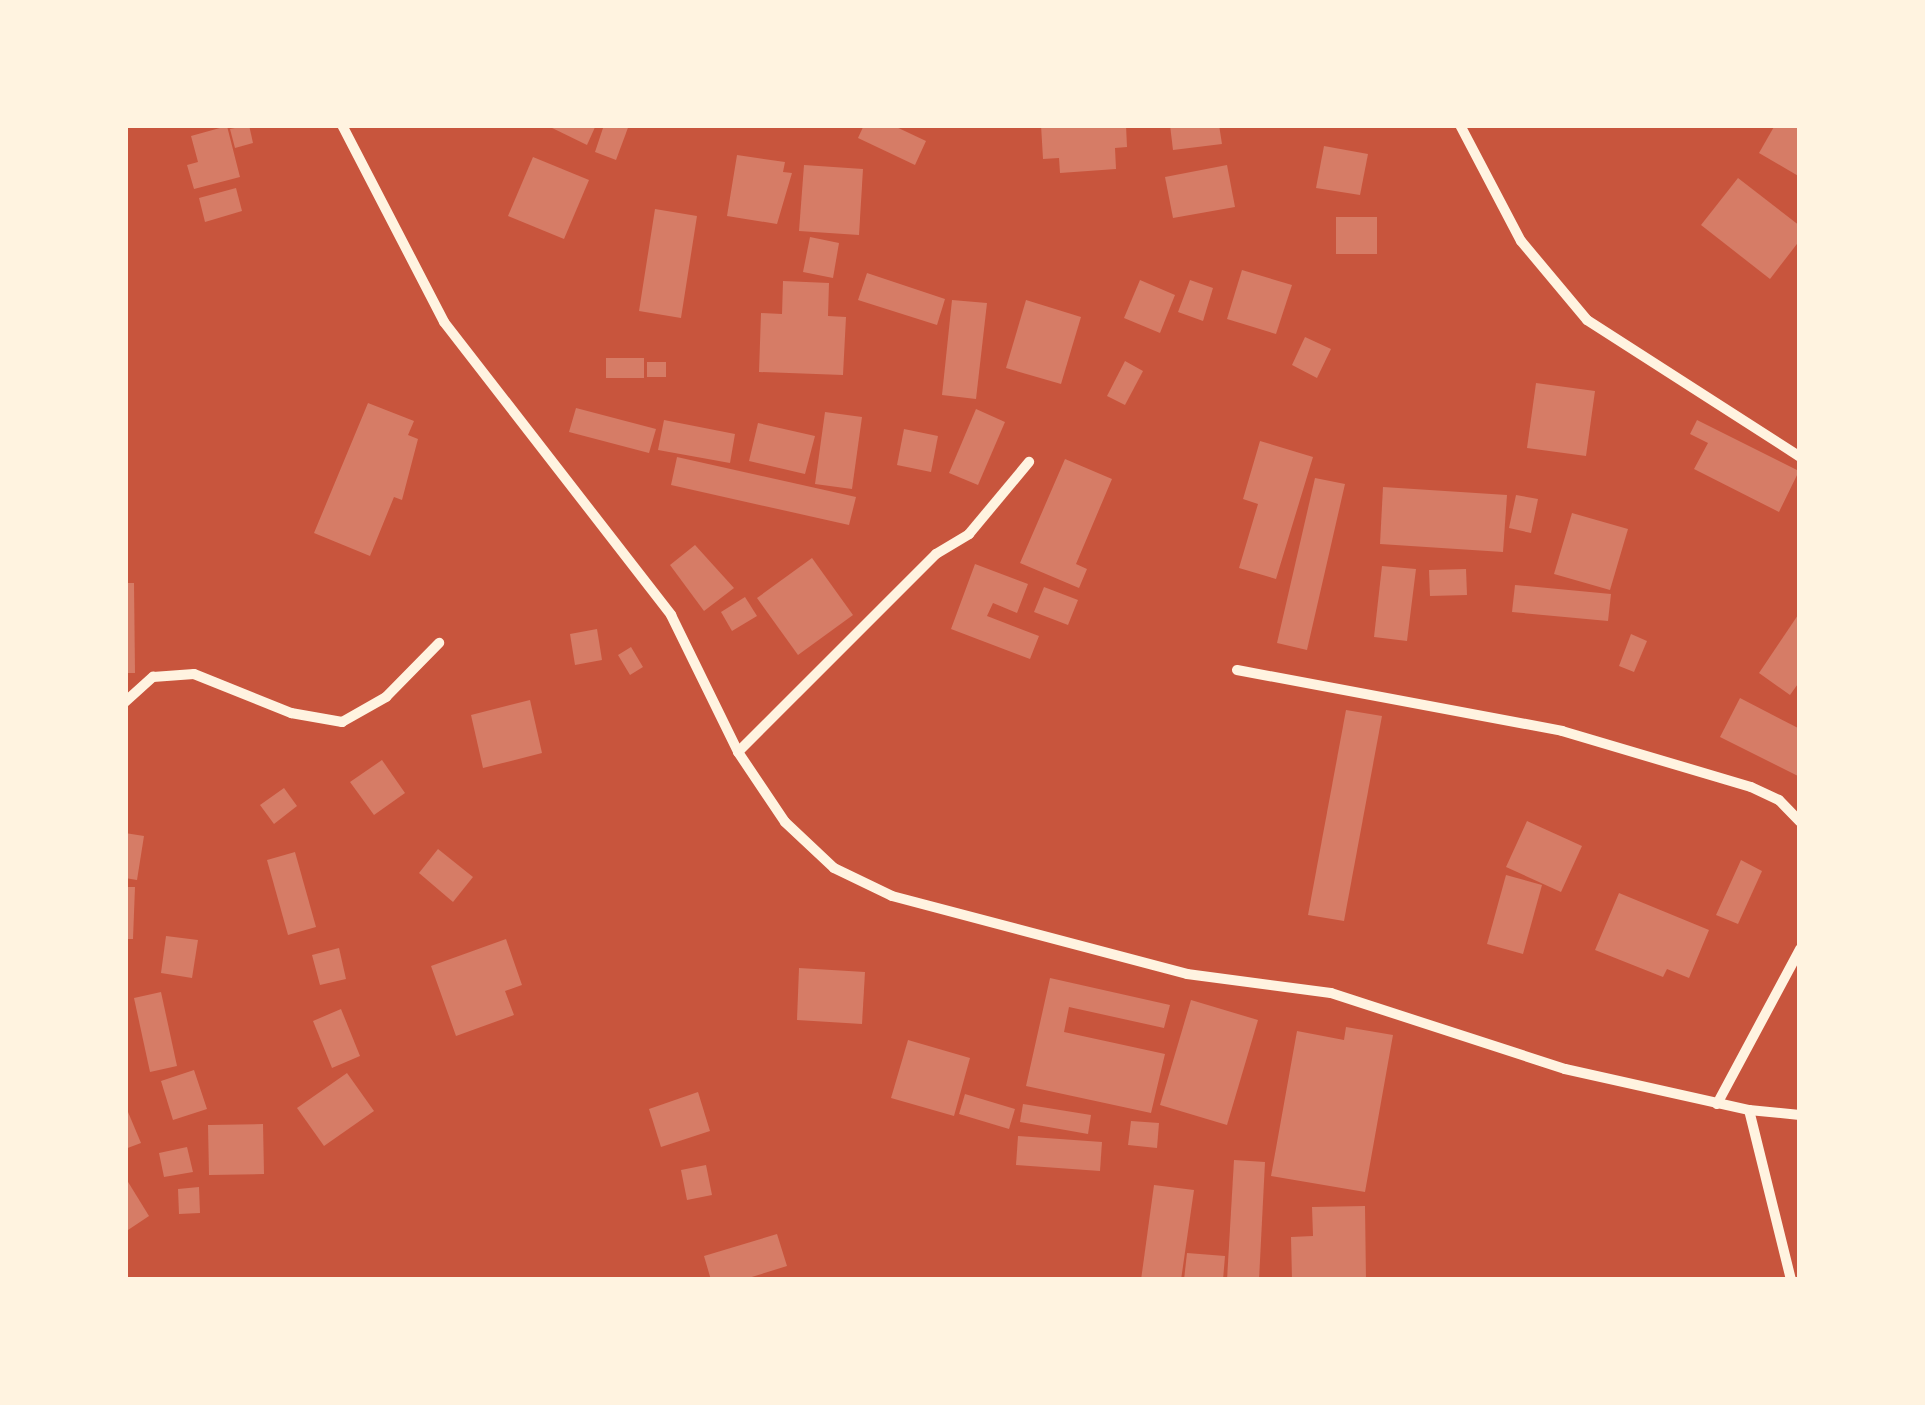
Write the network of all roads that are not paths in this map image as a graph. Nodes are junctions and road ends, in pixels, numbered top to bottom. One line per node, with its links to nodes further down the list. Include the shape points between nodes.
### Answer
1 (342, 125): 8 (street, via 444,322 670,615)
2 (1460, 125): 3 (street, via 1521,242 1587,320)
3 (1800, 457)
4 (1029, 462): 8 (street, via 970,534 936,554)
5 (438, 642): 7 (street, via 386,697 342,722 290,712 194,674 153,678)
6 (1237, 670): 9 (street, via 1562,731 1751,788 1778,800)
7 (125, 702)
8 (738, 752): 11 (street, via 785,822 834,868 892,896 1187,974 1381,1005 1565,1069)
9 (1800, 822)
10 (1800, 949): 11 (street)
11 (1718, 1104): 12 (street)
12 (1749, 1110): 13 (street); 14 (street)
13 (1800, 1115)
14 (1790, 1280)

